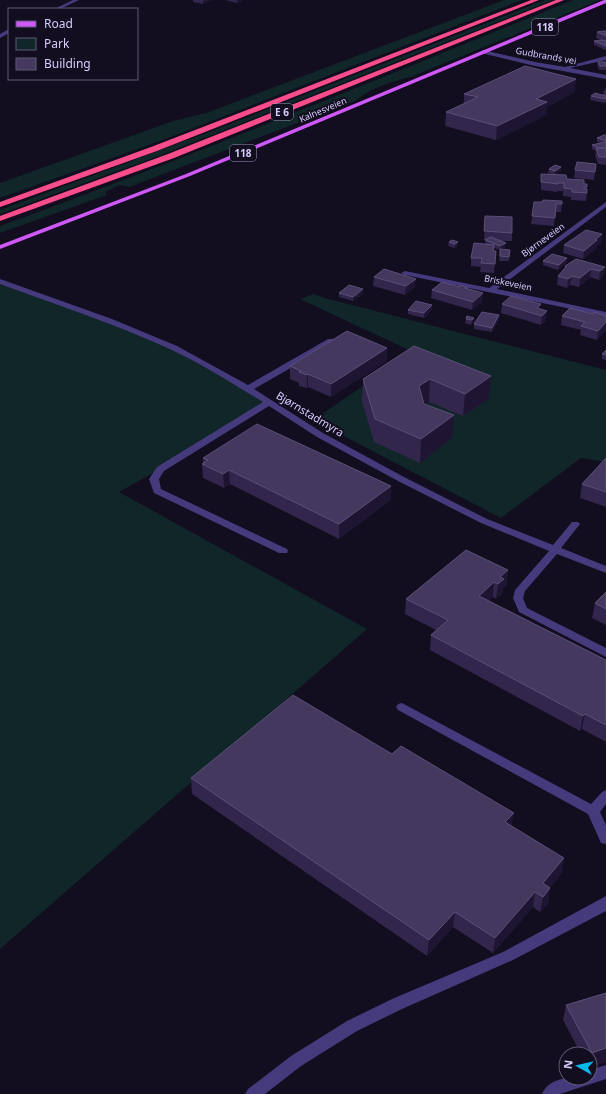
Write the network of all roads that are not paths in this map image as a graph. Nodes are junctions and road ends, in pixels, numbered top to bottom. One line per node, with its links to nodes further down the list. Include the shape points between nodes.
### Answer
1 (77, 0): 5 (street)
2 (536, 0): 11 (highway, E 6, via 161,147)
3 (561, 0): 12 (highway, E 6, via 172,156)
4 (606, 1): 6 (main road, Kalnesveien / 118)
5 (58, 8)
6 (483, 52): 8 (street, Gudbrands vei); 13 (main road, Kalnesveien / 118, via 195,172)
7 (606, 58): 8 (street)
8 (563, 68): 9 (street, Gudbrands vei)
9 (606, 77)
10 (606, 204): 16 (street, Bjørneveien)
11 (0, 205)
12 (0, 219)
13 (0, 247)
14 (405, 273): 16 (street, Briskeveien)
15 (0, 281): 19 (street, Bjørnstadmyra, via 102,318 174,348)
16 (490, 290): 17 (street, Briskeveien)
17 (606, 314)
18 (331, 341): 19 (street)
19 (248, 389): 20 (street, Bjørnstadmyra)
20 (268, 403): 22 (street, Bjørnstadmyra, via 401,479 484,521); 23 (street, via 160,469 154,479 157,491)
21 (575, 524): 22 (street)
22 (554, 550): 24 (street, Bjørnstadmyra); 25 (street, via 520,590 520,605 533,616)
23 (283, 551)
24 (606, 570)
25 (606, 653)
26 (402, 707): 28 (street)
27 (606, 795): 28 (street)
28 (593, 811): 29 (street)
29 (606, 839)
30 (606, 902): 32 (street, via 508,956 352,1026 296,1061)
31 (563, 1086): 33 (street)
32 (253, 1094)
33 (550, 1094)

